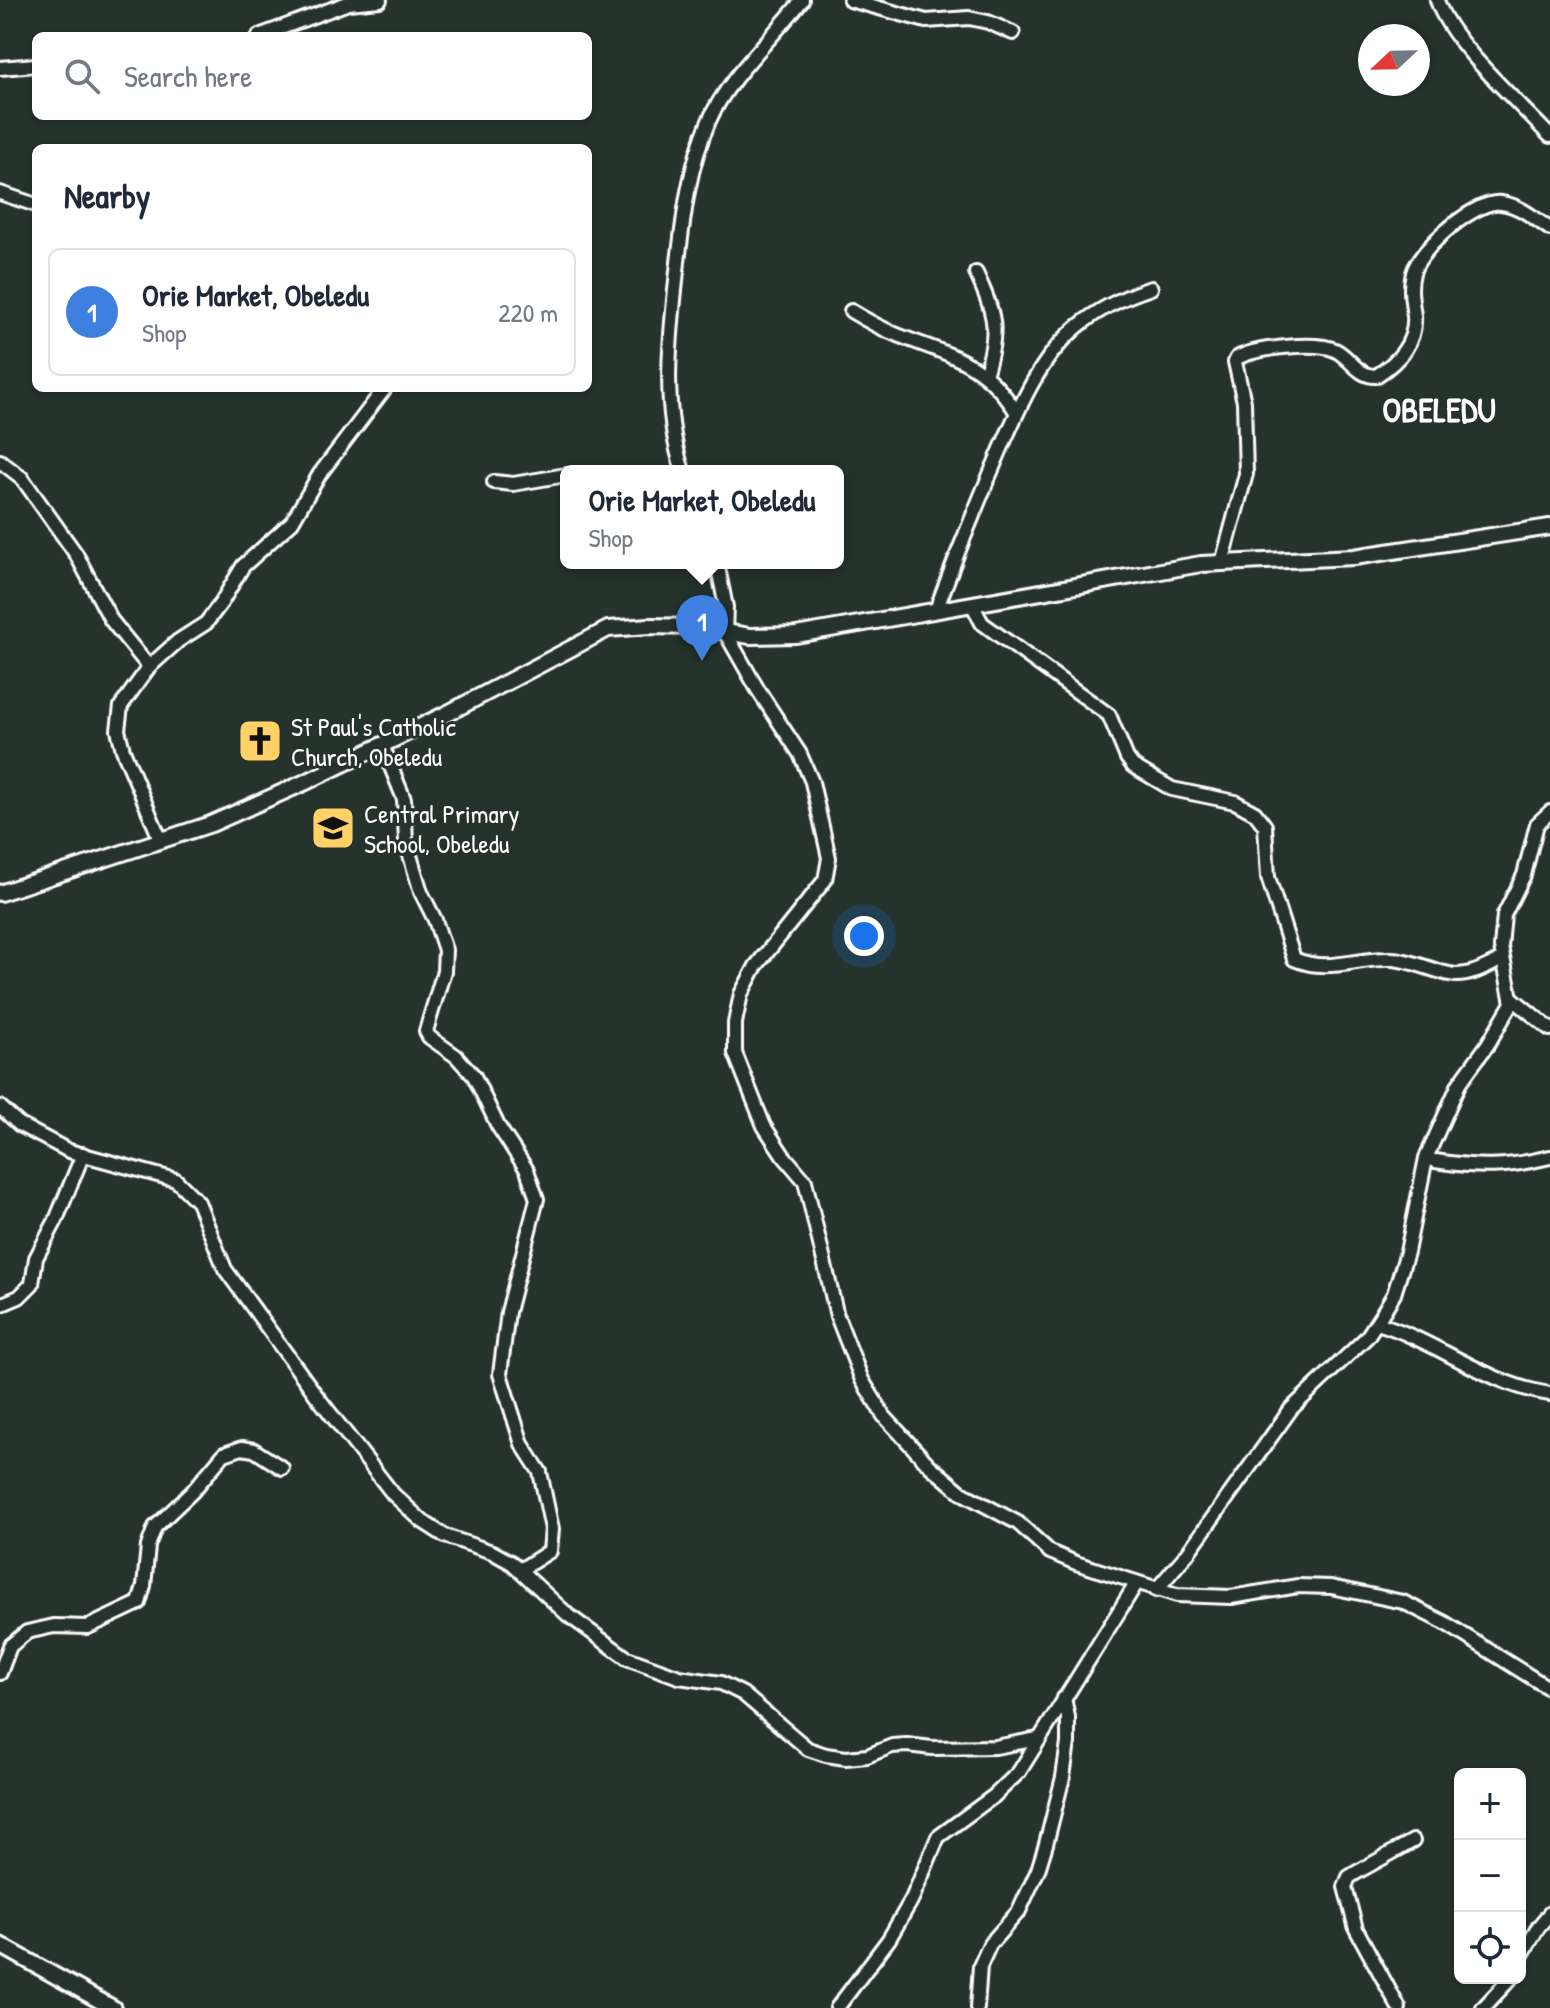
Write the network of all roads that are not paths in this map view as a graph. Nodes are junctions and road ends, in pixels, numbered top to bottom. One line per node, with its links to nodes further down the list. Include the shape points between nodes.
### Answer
1 (360, 0): 2 (street); 6 (street)
2 (380, 0)
3 (802, 0): 21 (street, via 727,91 695,158 670,337 669,407)
4 (850, 0): 7 (street, via 926,21 969,18)
5 (1437, 0): 10 (street, via 1462,44)
6 (269, 32)
7 (1013, 33)
8 (32, 65): 9 (street)
9 (0, 68)
10 (1550, 136)
11 (0, 193): 12 (street)
12 (32, 204)
13 (1550, 229): 25 (street, via 1500,202 1471,211 1414,269 1413,334 1403,353 1376,376 1362,373 1324,346 1237,358 1246,474)
14 (976, 273): 17 (street, via 995,319)
15 (1151, 288): 19 (street, via 1077,327 1030,387)
16 (851, 311): 17 (street, via 897,335 960,357)
17 (985, 375): 19 (street)
18 (382, 392): 30 (street, via 319,475 292,522 243,566 206,623)
19 (1017, 413): 28 (street)
20 (0, 461): 30 (street, via 22,478 76,554 111,620)
21 (681, 465)
22 (560, 476): 23 (street)
23 (494, 482)
24 (1550, 527): 25 (main road, via 1354,557)
25 (1222, 563): 27 (main road)
26 (718, 569): 29 (street)
27 (972, 604): 28 (main road); 35 (street, via 982,623 1109,715 1133,766 1172,789 1235,802 1262,819 1268,877 1294,959 1337,966 1369,959 1412,961 1453,975 1473,974)
28 (936, 610): 29 (main road, via 796,635)
29 (725, 632): 31 (main road, via 694,627 608,629); 47 (street, via 800,754 812,782 829,858 825,880 756,966 741,994 735,1053 764,1126 805,1181 837,1316 862,1380 884,1416 962,1493 1018,1523 1050,1552)
30 (149, 667): 33 (street, via 121,706 118,730)
31 (382, 745): 33 (main road, via 211,824); 46 (street, via 404,799 406,842 421,892 445,950 426,1031 474,1076 527,1170 537,1199 508,1312 500,1374 522,1444 540,1472 552,1529 550,1551)
32 (1550, 812): 35 (street, via 1537,824 1524,875 1504,915)
33 (161, 841): 34 (main road)
34 (0, 893)
35 (1503, 959): 36 (street)
36 (1512, 998): 37 (street); 43 (street, via 1459,1084 1426,1158 1407,1252 1394,1294)
37 (1550, 1029)
38 (0, 1107): 39 (street, via 20,1125)
39 (83, 1154): 42 (street, via 36,1258 32,1284); 46 (street, via 176,1180 198,1202 225,1269 393,1494 445,1536 492,1552)
40 (1550, 1157): 41 (street, via 1479,1168)
41 (1435, 1161)
42 (0, 1305)
43 (1377, 1323): 44 (street, via 1507,1383); 48 (street, via 1291,1409)
44 (1550, 1394)
45 (282, 1468): 49 (street, via 254,1450 224,1454 155,1527 139,1603 88,1627 27,1632 10,1646)
46 (520, 1570): 52 (street, via 568,1615 627,1658 679,1677 721,1683 743,1694 808,1749 826,1755 857,1757 907,1745 995,1747)
47 (1136, 1584): 48 (street); 51 (street)
48 (1156, 1590): 50 (street, via 1231,1597 1320,1586 1403,1602)
49 (0, 1673)
50 (1550, 1689)
51 (1064, 1698): 52 (street); 60 (street, via 1068,1743 1046,1844 1019,1911 990,1944 980,1966)
52 (1038, 1739): 59 (street, via 1019,1772 938,1837 889,1939)
53 (1413, 1841): 61 (street, via 1349,1877 1345,1887 1356,1929)
54 (1550, 1913): 56 (street)
55 (0, 1945): 58 (main road)
56 (1526, 1948)
57 (1505, 1984): 62 (street)
58 (113, 2008)
59 (837, 2008)
60 (977, 2008)
61 (1399, 2008)
62 (1483, 2008)

